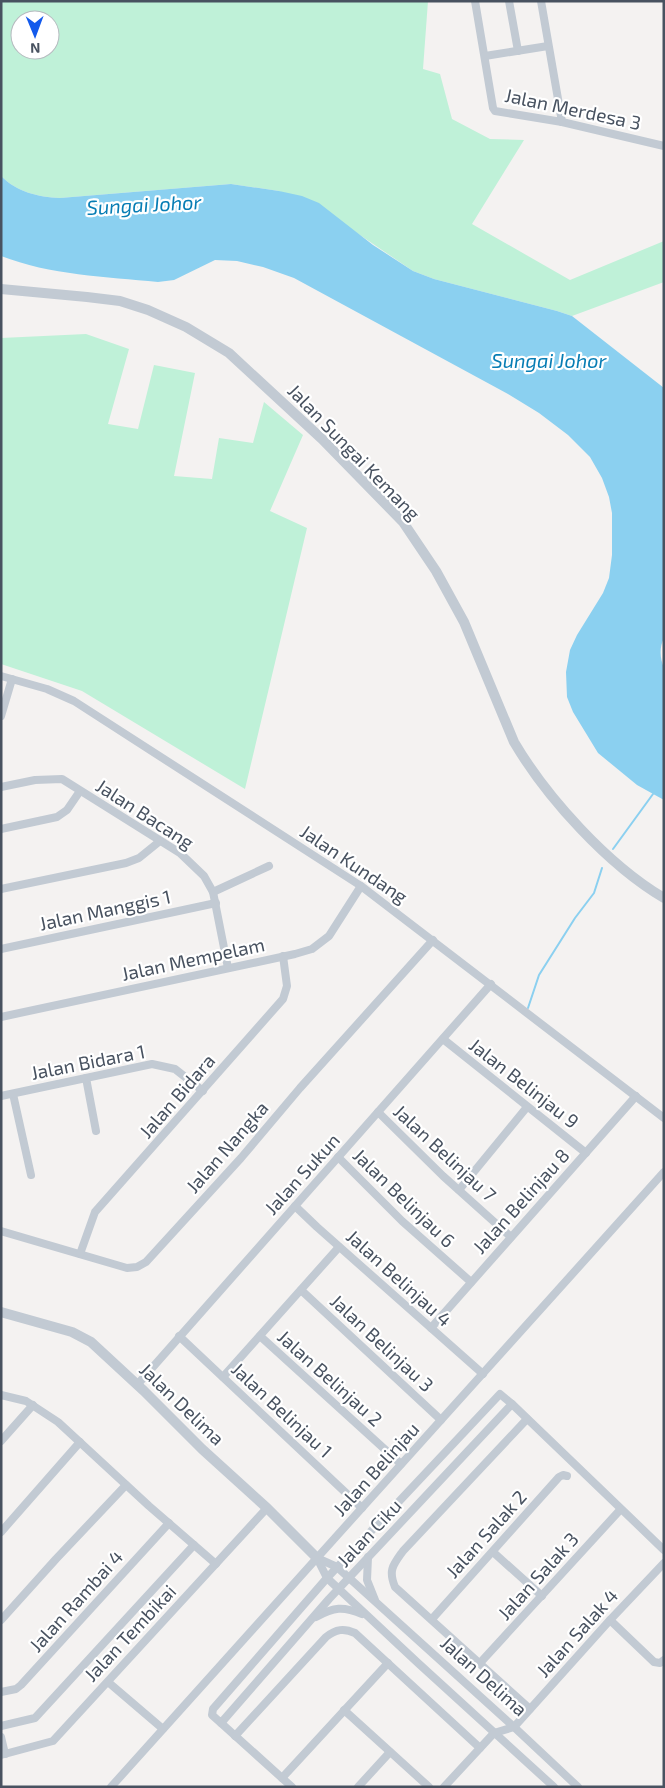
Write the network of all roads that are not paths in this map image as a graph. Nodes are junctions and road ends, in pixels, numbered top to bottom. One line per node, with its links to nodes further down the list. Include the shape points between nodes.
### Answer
1 (475, 1): 6 (street, Jalan Merdesa 3)
2 (509, 1): 5 (street)
3 (541, 1): 4 (street)
4 (548, 46): 5 (street); 7 (street)
5 (518, 51): 6 (street)
6 (485, 56): 7 (street, Jalan Merdesa 3, via 495,111)
7 (562, 122): 8 (street, Jalan Merdesa 3)
8 (664, 146)
9 (1, 289): 21 (street, Jalan Sungai Kemang, via 87,296 148,310 229,354 265,386 403,522 436,571 464,622 514,742 524,758 564,810 599,846 623,870)
10 (1, 676): 11 (street, Jalan Kundang)
11 (12, 679): 12 (street); 18 (street, Jalan Kundang, via 74,701)
12 (1, 716)
13 (1, 787): 14 (street, Jalan Bacang, via 35,780 62,779)
14 (80, 791): 15 (street, via 67,810 57,817); 16 (street, Jalan Bacang)
15 (1, 829)
16 (160, 842): 19 (street, via 139,858 126,863); 20 (street, Jalan Bacang, via 180,853 204,876)
17 (270, 866): 20 (street)
18 (361, 886): 23 (street, Jalan Kundang); 25 (street, Jalan Mempelam, via 329,936 312,949)
19 (1, 889)
20 (213, 892): 22 (street, Jalan Bacang)
21 (664, 898)
22 (216, 903): 24 (street, Jalan Manggis 1); 26 (street, Jalan Bacang)
23 (433, 940): 27 (street, Jalan Kundang); 48 (street, Jalan Nangka, via 146,1262 127,1268)
24 (1, 950)
25 (283, 956): 26 (street, Jalan Mempelam); 31 (street, Jalan Bidara, via 287,986 283,999)
26 (228, 968): 28 (street, Jalan Mempelam)
27 (491, 984): 29 (street, Jalan Sukun); 34 (street, Jalan Kundang)
28 (1, 1017)
29 (443, 1039): 35 (street, Jalan Belinjau 9); 36 (street, Jalan Sukun)
30 (86, 1078): 31 (street, Jalan Bidara 1, via 152,1064 175,1069); 32 (street, Jalan Bidara 1); 38 (street)
31 (203, 1090): 48 (street, Jalan Bidara, via 95,1212)
32 (13, 1094): 33 (street, Jalan Bidara 1); 42 (street)
33 (1, 1096)
34 (636, 1096): 37 (street, Jalan Kundang); 39 (street, Jalan Belinjau 8)
35 (527, 1107): 39 (street, Jalan Belinjau 9); 43 (street)
36 (378, 1112): 40 (street, Jalan Sukun); 43 (street, Jalan Belinjau 7)
37 (664, 1118)
38 (96, 1131)
39 (586, 1153): 46 (street, Jalan Belinjau 8)
40 (338, 1157): 44 (street, Jalan Sukun); 49 (street, Jalan Belinjau 6, via 402,1221)
41 (664, 1172): 55 (street, Jalan Belinjau)
42 (31, 1175)
43 (459, 1190): 46 (street, Jalan Belinjau 7)
44 (295, 1206): 47 (street, Jalan Belinjau 4); 53 (street, Jalan Sukun)
45 (1, 1231): 48 (street, Jalan Nangka)
46 (511, 1237): 49 (street, Jalan Belinjau 8)
47 (339, 1247): 50 (street); 52 (street, Jalan Belinjau 4)
48 (80, 1254)
49 (471, 1282): 52 (street, Jalan Belinjau 8)
50 (301, 1290): 54 (street); 62 (street, Jalan Belinjau 3)
51 (1, 1312): 57 (street, Jalan Delima, via 82,1336)
52 (431, 1328): 55 (street, Jalan Belinjau 4)
53 (179, 1336): 56 (street, Jalan Belinjau 1); 57 (street, Jalan Sukun)
54 (260, 1336): 56 (street); 65 (street, Jalan Belinjau 2)
55 (482, 1374): 62 (street, Jalan Belinjau)
56 (223, 1377): 69 (street, Jalan Belinjau 1)
57 (137, 1385): 68 (street, Jalan Delima)
58 (1, 1395): 60 (street)
59 (512, 1404): 61 (street); 76 (street, Jalan Ciku); 80 (street, Jalan Ciku, via 500,1394)
60 (33, 1405): 63 (street); 64 (street)
61 (527, 1419): 70 (street); 87 (street, via 392,1565 391,1578 395,1587)
62 (441, 1420): 65 (street, Jalan Belinjau)
63 (1, 1441)
64 (80, 1442): 67 (street); 72 (street)
65 (401, 1464): 69 (street, Jalan Belinjau)
66 (567, 1476): 75 (street, Jalan Salak 2, via 559,1477)
67 (126, 1485): 71 (street); 88 (street)
68 (268, 1508): 77 (street, Jalan Delima); 79 (street, Jalan Tembikai)
69 (362, 1508): 77 (street, Jalan Belinjau)
70 (620, 1510): 74 (street); 84 (street, Jalan Salak 3)
71 (169, 1523): 73 (street); 95 (street, Jalan Rambai 4, via 21,1685)
72 (1, 1532)
73 (194, 1544): 79 (street); 99 (street, via 37,1716 32,1720)
74 (664, 1550)
75 (492, 1552): 84 (street); 87 (street, Jalan Salak 2)
76 (368, 1557): 82 (street, Jalan Ciku); 85 (street, via 367,1580)
77 (317, 1558): 80 (street, Jalan Delima); 81 (street, Jalan Delima); 101 (street, Jalan Belinjau)
78 (664, 1563): 89 (street, Jalan Salak 4)
79 (216, 1564): 94 (street, Jalan Tembikai)
80 (337, 1568): 81 (street, Jalan Ciku); 82 (street, Jalan Delima)
81 (327, 1578): 83 (street, Jalan Delima); 98 (street, Jalan Ciku, via 213,1709 212,1715)
82 (348, 1578): 83 (street, Jalan Ciku); 85 (street, Jalan Delima)
83 (339, 1588): 86 (street, Jalan Delima); 90 (street, Jalan Ciku)
84 (542, 1596): 93 (street, Jalan Salak 3)
85 (377, 1604): 100 (street, Jalan Delima)
86 (368, 1616): 90 (street, via 350,1608 339,1608 328,1610); 102 (street, Jalan Delima)
87 (432, 1619): 93 (street)
88 (1, 1620)
89 (610, 1620): 91 (street, via 654,1662); 96 (street, Jalan Salak 4)
90 (310, 1621): 98 (street, Jalan Ciku)
91 (664, 1660)
92 (388, 1663): 97 (street); 103 (street, via 355,1633 337,1630 326,1637); 105 (street)
93 (480, 1663): 96 (street)
94 (108, 1682): 101 (street); 107 (street, Jalan Tembikai, via 51,1742)
95 (1, 1692)
96 (530, 1709): 100 (street, Jalan Salak 4)
97 (344, 1710): 106 (street); 108 (street)
98 (220, 1723): 103 (street)
99 (1, 1726)
100 (514, 1727): 102 (street); 115 (street, Jalan Delima)
101 (163, 1729): 109 (street, Jalan Belinjau)
102 (494, 1733): 105 (street); 114 (street, Jalan Delima)
103 (235, 1736): 108 (street)
104 (1, 1737): 107 (street)
105 (480, 1748): 113 (street)
106 (390, 1752): 111 (street); 112 (street)
107 (3, 1754)
108 (282, 1778): 110 (street)
109 (111, 1787)
110 (292, 1787)
111 (358, 1787)
112 (429, 1787)
113 (444, 1787)
114 (554, 1787)
115 (578, 1787)

